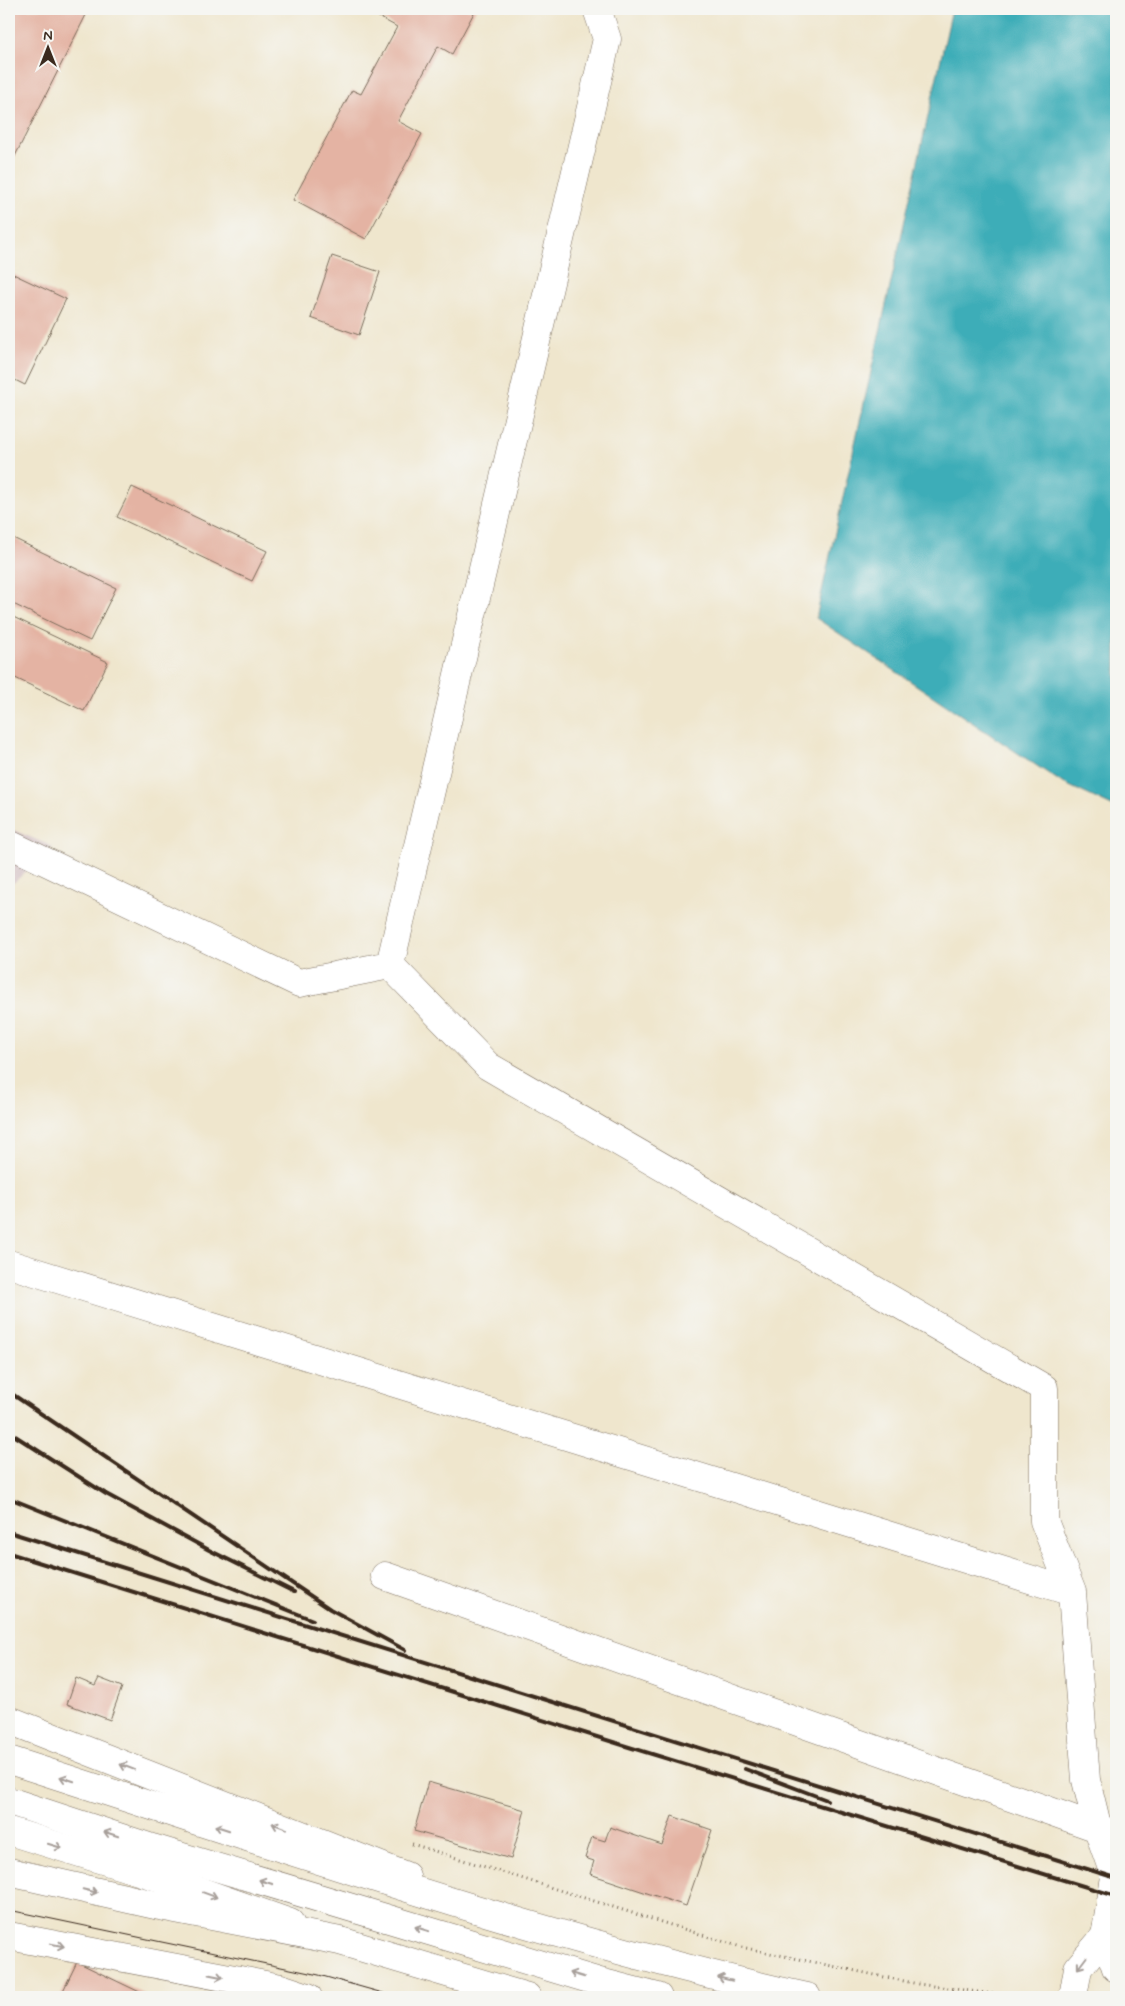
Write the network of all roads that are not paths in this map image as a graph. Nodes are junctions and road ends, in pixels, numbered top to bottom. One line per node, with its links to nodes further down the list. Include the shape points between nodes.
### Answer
1 (597, 9): 3 (main road, via 608,39)
2 (9, 844): 3 (main road, via 298,983)
3 (390, 965): 6 (main road, via 488,1066 1044,1388 1044,1521)
4 (9, 1264): 6 (main road)
5 (385, 1576): 11 (main road)
6 (1072, 1592): 11 (main road, via 1086,1780)
7 (9, 1720): 13 (main road, one-way to 7)
8 (9, 1760): 13 (main road, one-way to 8)
9 (9, 1801): 20 (main road, one-way to 9, via 180,1856)
10 (9, 1831): 16 (main road, one-way to 16, via 174,1882)
11 (1107, 1832): 15 (main road, via 1115,1877)
12 (9, 1872): 16 (main road, one-way to 16)
13 (536, 1927): 21 (main road, one-way to 13, via 699,1973)
14 (9, 1936): 18 (main road, one-way to 18, via 281,1988)
15 (1105, 1936): 17 (main road); 22 (main road, one-way to 22, via 1078,1968)
16 (340, 1941): 19 (main road)
17 (1116, 1968)
18 (308, 1997)
19 (526, 1997)
20 (658, 1997)
21 (806, 1997)
22 (1073, 1997)

